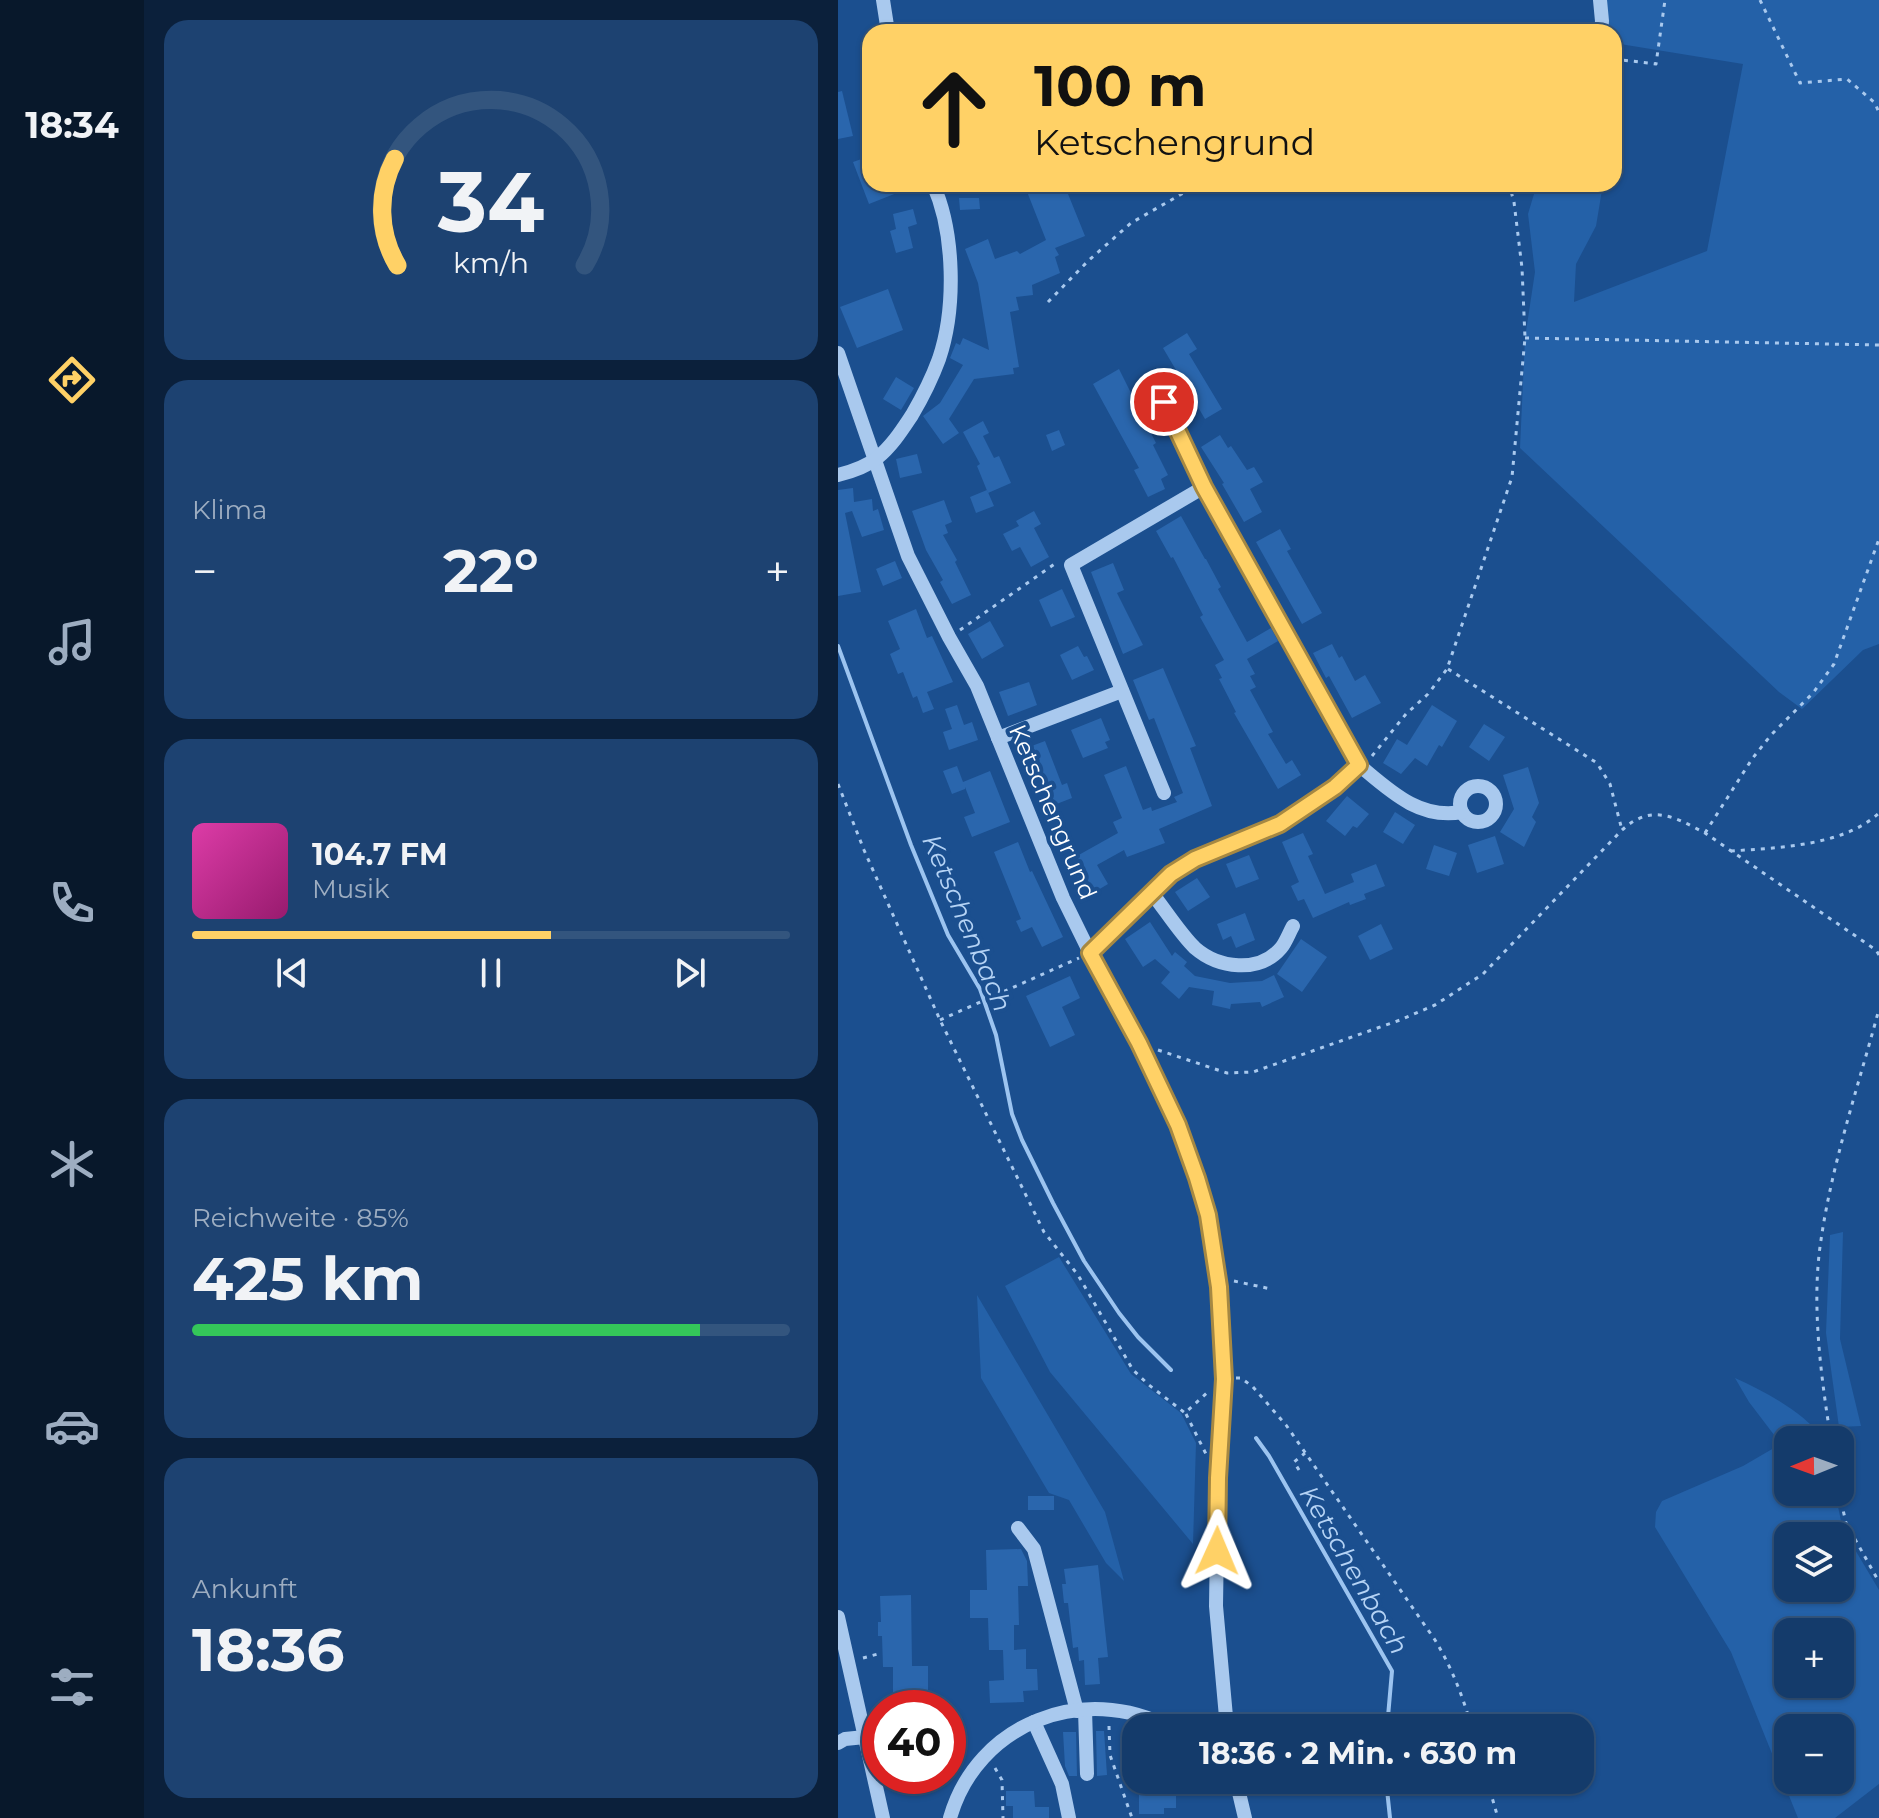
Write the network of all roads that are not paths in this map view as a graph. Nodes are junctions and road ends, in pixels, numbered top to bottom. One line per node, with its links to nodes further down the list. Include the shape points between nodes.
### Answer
1 (883, 0): 3 (street)
2 (1600, 0): 4 (street)
3 (887, 24)
4 (1602, 24)
5 (940, 192): 8 (street, via 950,270 939,360 918,405)
6 (838, 353): 8 (street, Ketschengrund)
7 (1164, 402): 10 (street)
8 (876, 459): 9 (street); 12 (street, Ketschengrund, via 908,556 977,686)
9 (838, 475)
10 (1204, 487): 11 (street, via 1071,565); 13 (street)
11 (1122, 691): 12 (street); 14 (street)
12 (998, 738): 18 (street, Ketschengrund)
13 (1359, 765): 15 (street, via 1413,806 1431,813); 16 (street, via 1280,824 1195,859)
14 (1164, 793)
15 (1462, 812)
16 (1151, 892): 17 (street, via 1194,947 1215,961 1241,966 1263,962 1280,949); 18 (street)
17 (1293, 926)
18 (1090, 953): 23 (street, Ketschengrund, via 1178,1125 1208,1215 1224,1379 1216,1606)
19 (1018, 1528): 21 (street, via 1034,1549)
20 (838, 1617): 25 (street)
21 (1081, 1710): 22 (street); 24 (street); 28 (street)
22 (1131, 1714)
23 (1226, 1714)
24 (1034, 1722): 32 (street, via 983,1757 956,1796); 33 (street, via 1062,1784)
25 (862, 1723)
26 (862, 1737): 27 (street)
27 (838, 1743)
28 (1087, 1774)
29 (878, 1794): 31 (street)
30 (1239, 1794): 34 (street)
31 (883, 1818)
32 (950, 1818)
33 (1069, 1818)
34 (1245, 1818)

